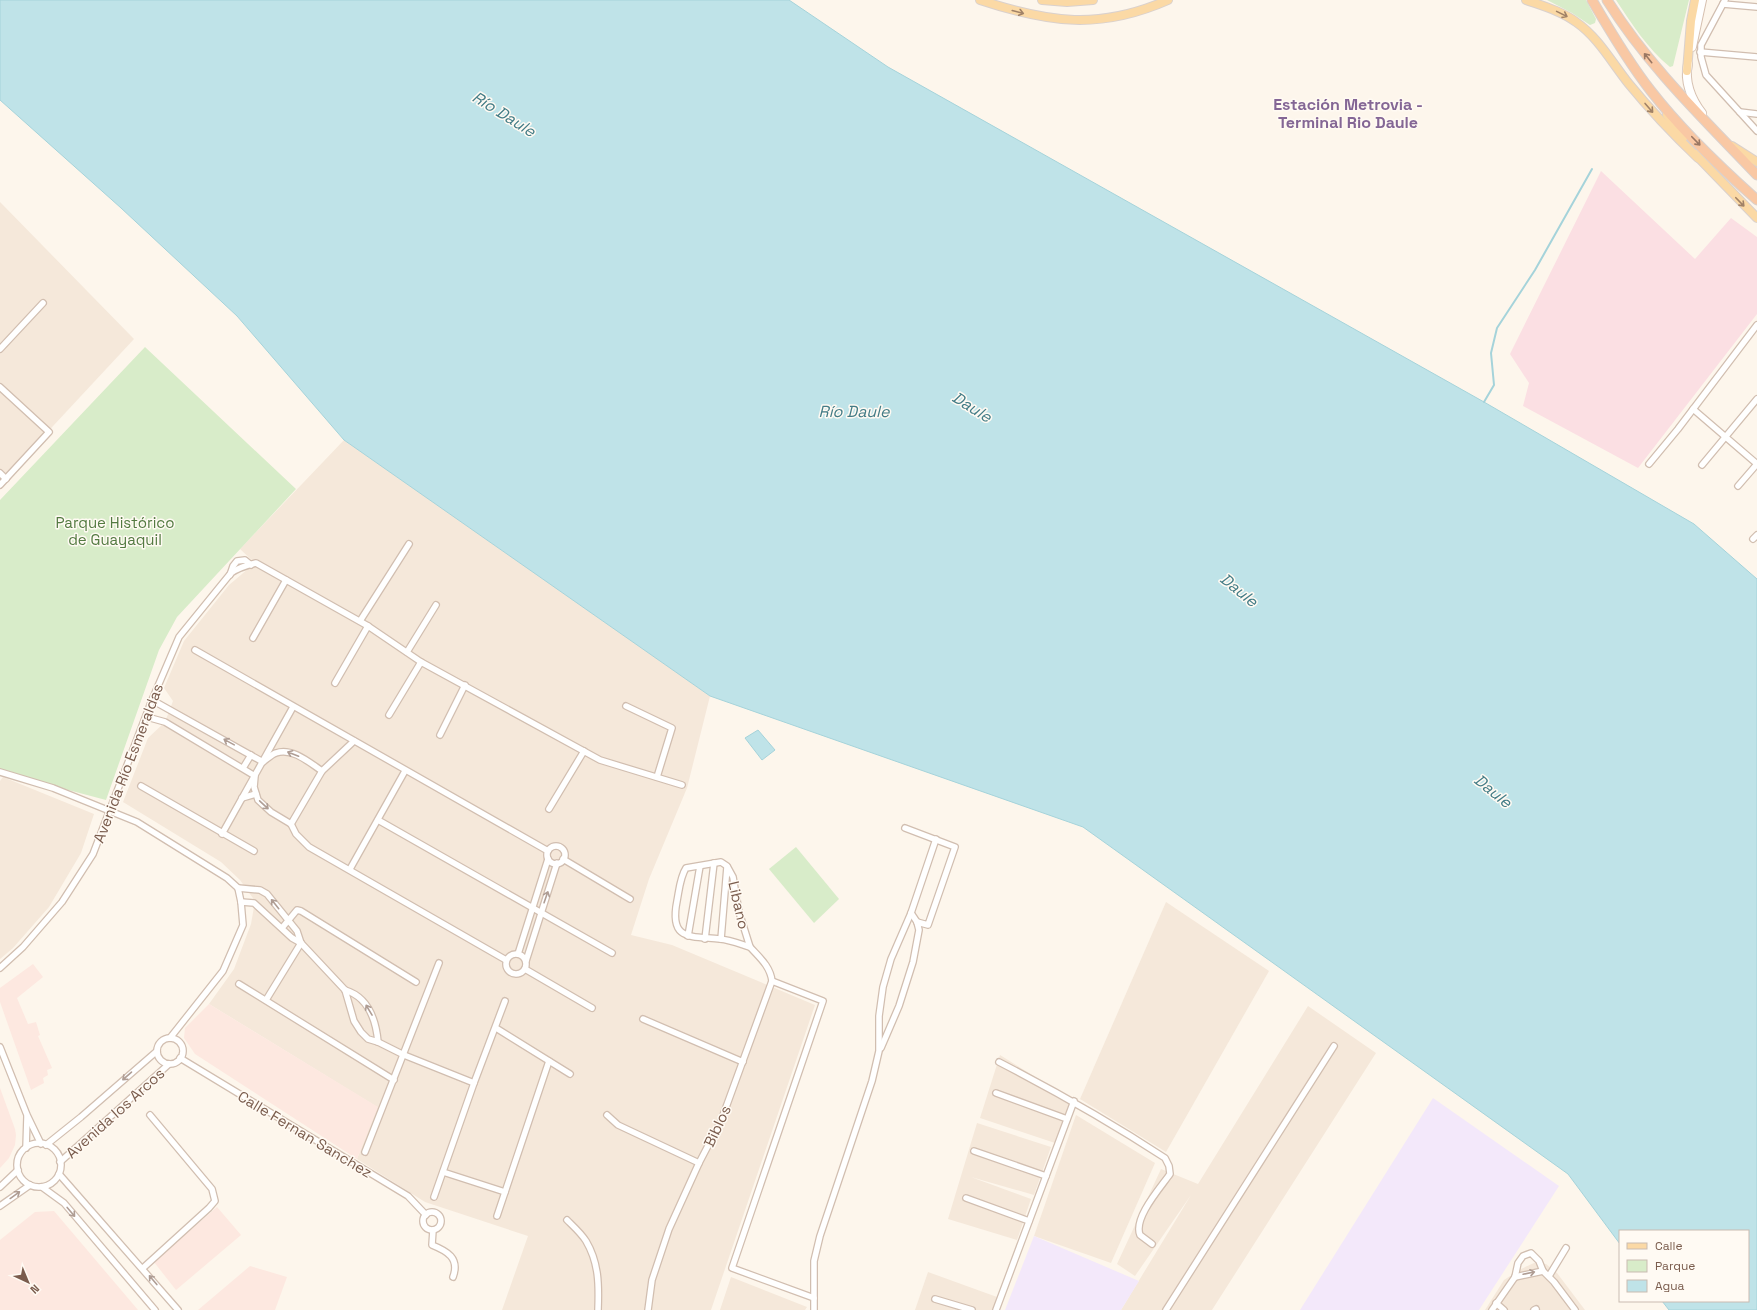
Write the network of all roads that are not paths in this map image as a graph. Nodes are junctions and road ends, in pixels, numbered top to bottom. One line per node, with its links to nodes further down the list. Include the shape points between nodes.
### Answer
1 (980, 0): 4 (main road, one-way to 4, via 1035,16 1073,21 1093,21 1130,15)
2 (1042, 0): 3 (main road)
3 (1093, 0)
4 (1168, 0)
5 (1526, 0): 21 (main road, one-way to 21, via 1559,12 1590,34 1666,128)
6 (1592, 0): 15 (highway)
7 (1607, 0): 18 (highway, one-way to 7, via 1663,77)
8 (1695, 0): 14 (main road)
9 (1702, 0): 14 (main road)
10 (1724, 2): 11 (street); 12 (street, via 1701,45)
11 (1757, 7)
12 (1700, 52): 13 (street); 16 (street, via 1706,75)
13 (1757, 57)
14 (1687, 71): 18 (main road, via 1691,93 1698,108)
15 (1651, 91): 21 (main road); 24 (highway, one-way to 24, via 1718,164)
16 (1740, 112): 17 (street); 19 (street)
17 (1757, 114)
18 (1713, 128): 20 (highway)
19 (1757, 131)
20 (1722, 139): 22 (main road); 23 (highway)
21 (1698, 158): 25 (main road, one-way to 25)
22 (1757, 162)
23 (1757, 175)
24 (1757, 200)
25 (1757, 218)
26 (43, 303): 28 (street)
27 (1757, 326): 31 (street)
28 (0, 349)
29 (0, 387): 37 (street, via 49,432)
30 (1757, 399): 32 (street)
31 (1693, 409): 32 (street); 33 (street)
32 (1725, 437): 34 (street); 35 (street)
33 (1649, 464)
34 (1757, 464): 39 (street)
35 (1702, 465)
36 (0, 473): 37 (street)
37 (6, 479): 38 (street)
38 (0, 485)
39 (1738, 486)
40 (409, 544): 43 (street)
41 (286, 580): 43 (street); 45 (street); 51 (street, Avenida Río Esmeraldas, via 254,564 237,569 230,575 179,637)
42 (436, 606): 47 (street)
43 (360, 621): 44 (street)
44 (368, 626): 47 (street); 49 (street)
45 (254, 638)
46 (195, 650): 53 (street)
47 (407, 652): 48 (street)
48 (421, 662): 50 (street); 54 (street)
49 (335, 683)
50 (465, 685): 56 (street); 58 (street)
51 (152, 700): 55 (street, Avenida Río Esmeraldas); 59 (street, one-way to 51)
52 (626, 706): 66 (street, via 672,728)
53 (293, 707): 57 (street); 60 (street)
54 (389, 715)
55 (146, 717): 61 (street, via 164,722); 72 (street, Avenida Río Esmeraldas)
56 (440, 735)
57 (354, 741): 62 (street); 63 (street)
58 (584, 751): 66 (street, via 600,760); 71 (street)
59 (251, 755): 60 (street); 61 (street)
60 (263, 762): 62 (street, one-way to 60, via 287,751 276,752); 65 (street)
61 (243, 768): 65 (street)
62 (322, 771): 74 (street)
63 (405, 771): 73 (street); 79 (street)
64 (0, 772): 72 (street, via 53,788)
65 (255, 776): 69 (street); 70 (street)
66 (657, 777): 67 (street)
67 (682, 785)
68 (141, 786): 76 (street)
69 (256, 794): 70 (street); 74 (street, one-way to 74, via 258,800 271,812)
70 (242, 798): 76 (street)
71 (549, 809)
72 (110, 811): 87 (street, via 137,822 227,878); 106 (street, Avenida Río Esmeraldas, via 93,854 62,902 23,947)
73 (378, 820): 86 (street); 90 (street)
74 (291, 824): 86 (street, via 296,834 309,847)
75 (905, 828): 77 (street)
76 (222, 834): 78 (street)
77 (936, 840): 92 (street); 94 (street, via 956,847 928,925)
78 (254, 851)
79 (548, 851): 80 (street); 81 (street, via 556,846 560,847 565,855)
80 (548, 859): 82 (street, via 550,862); 90 (street)
81 (563, 859): 82 (street); 88 (street)
82 (558, 863): 91 (street, one-way to 82)
83 (714, 863): 84 (street, Libano); 85 (street, Libano, via 722,862); 97 (street)
84 (700, 866): 96 (street); 96 (street, Libano, via 686,868 684,871 677,903 675,921 680,931)
85 (727, 866): 98 (street); 100 (street, Libano, via 733,877 739,912)
86 (350, 869): 103 (street)
87 (238, 888): 89 (street); 93 (street, one-way to 87, via 260,890)
88 (630, 899)
89 (241, 902): 95 (street, via 254,903); 117 (street, via 243,925 223,971)
90 (532, 908): 91 (street); 102 (street)
91 (541, 912): 101 (street); 104 (street)
92 (911, 913): 94 (street); 122 (street, via 891,959 883,987 879,1016)
93 (288, 920): 95 (street); 99 (street, via 297,931); 108 (street, via 297,910 301,911)
94 (918, 922): 122 (street, via 913,962 899,1006)
95 (282, 928): 99 (street)
96 (688, 936): 97 (street, Libano)
97 (705, 939): 98 (street, Libano)
98 (721, 939): 100 (street, Libano)
99 (301, 943): 111 (street); 112 (street)
100 (750, 947): 109 (street, via 764,962)
101 (612, 953)
102 (518, 954): 103 (street); 104 (street)
103 (506, 960): 107 (street, via 506,966 512,974 522,973)
104 (526, 961): 107 (street)
105 (438, 963): 123 (street)
106 (0, 968)
107 (525, 969): 114 (street)
108 (416, 982)
109 (772, 982): 126 (street, Biblos); 167 (street, via 823,1001 732,1268)
110 (239, 984): 112 (street)
111 (345, 990): 118 (street, via 354,1021 368,1039); 118 (street, one-way to 111, via 370,1011 361,998)
112 (266, 1000): 130 (street)
113 (505, 1001): 116 (street)
114 (592, 1008)
115 (643, 1019): 126 (street)
116 (496, 1028): 125 (street); 131 (street)
117 (170, 1038): 121 (street, via 161,1042); 124 (street, via 181,1045)
118 (378, 1042): 123 (street)
119 (0, 1046): 134 (street)
120 (1334, 1046): 177 (street)
121 (157, 1051): 128 (street, via 160,1060); 138 (street, Avenida los Arcos, one-way to 138, via 81,1117)
122 (879, 1051): 167 (street, via 872,1081 820,1236 814,1261)
123 (404, 1055): 130 (street); 131 (street)
124 (180, 1058): 128 (street); 155 (street, Calle Fernan Sanchez, via 408,1196)
125 (549, 1061): 129 (street); 151 (street)
126 (743, 1062): 143 (street, Biblos, via 721,1122)
127 (999, 1062): 133 (street)
128 (169, 1064): 142 (street, Avenida los Arcos)
129 (570, 1074)
130 (394, 1080): 141 (street)
131 (474, 1083): 145 (street)
132 (996, 1093): 137 (street)
133 (1074, 1101): 137 (street); 160 (street, via 1164,1158 1169,1166 1170,1174 1150,1202 1139,1229 1140,1235)
134 (27, 1115): 138 (street); 139 (street)
135 (150, 1115): 162 (street, via 212,1189 215,1201)
136 (607, 1115): 143 (street, via 618,1124)
137 (1067, 1119): 147 (street)
138 (44, 1144): 139 (street); 142 (street, via 56,1152)
139 (26, 1148): 144 (street, via 19,1155)
140 (974, 1151): 147 (street)
141 (366, 1152)
142 (60, 1162): 146 (street)
143 (699, 1163): 174 (street, Biblos, via 669,1229 652,1280)
144 (18, 1170): 148 (street, via 22,1179); 149 (street)
145 (443, 1172): 151 (street); 152 (street)
146 (59, 1174): 150 (street, via 55,1180); 162 (street)
147 (1046, 1176): 158 (street)
148 (30, 1185): 150 (street); 154 (street, one-way to 148)
149 (0, 1187)
150 (42, 1187): 171 (street, one-way to 171, via 64,1203)
151 (505, 1192): 156 (street)
152 (434, 1197)
153 (966, 1198): 158 (street)
154 (0, 1206)
155 (426, 1215): 159 (street, via 424,1225); 159 (street, via 431,1212 440,1217 441,1223)
156 (497, 1216)
157 (567, 1220): 173 (street, via 586,1241 597,1265)
158 (1029, 1221): 176 (street)
159 (433, 1230): 165 (street, via 432,1245 445,1250 452,1258 456,1269)
160 (1152, 1244)
161 (1566, 1248): 164 (street)
162 (143, 1268): 172 (street, one-way to 162)
163 (1543, 1271): 164 (street); 166 (street, one-way to 163); 166 (street, via 1540,1261 1531,1253 1527,1253 1518,1263)
164 (1549, 1276): 180 (street)
165 (453, 1277)
166 (1515, 1277): 169 (street)
167 (814, 1298): 170 (street)
168 (936, 1299): 175 (street)
169 (1496, 1303): 178 (street); 179 (street)
170 (816, 1309)
171 (155, 1310)
172 (178, 1310)
173 (598, 1310)
174 (648, 1310)
175 (972, 1310)
176 (996, 1310)
177 (1166, 1310)
178 (1492, 1310)
179 (1504, 1310)
180 (1575, 1310)

